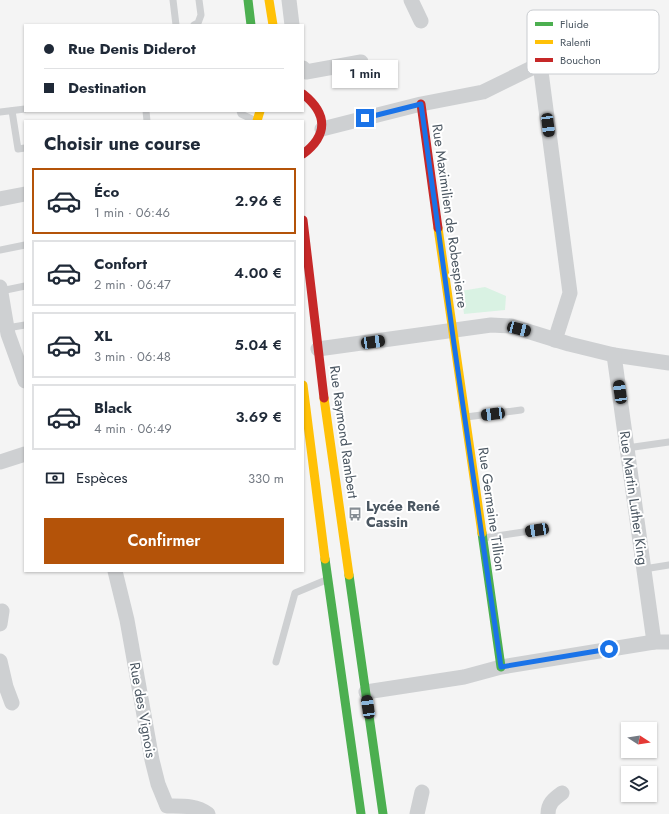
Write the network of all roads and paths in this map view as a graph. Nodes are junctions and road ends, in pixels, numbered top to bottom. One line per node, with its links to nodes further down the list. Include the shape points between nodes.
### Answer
1 (173, 0): 8 (lane)
2 (199, 0): 9 (lane, via 201,15)
3 (248, 0): 10 (main road)
4 (269, 0): 11 (main road)
5 (289, 0): 12 (street)
6 (411, 0): 7 (street)
7 (421, 21)
8 (176, 24)
9 (196, 24)
10 (251, 24)
11 (273, 24)
12 (292, 24)
13 (361, 62): 14 (street, via 306,72)
14 (304, 69)
15 (527, 70): 18 (street, via 483,92)
16 (541, 74): 37 (street, via 570,293)
17 (304, 95): 24 (main road, via 318,108 322,118)
18 (421, 104): 24 (street); 35 (main road, Rue Maximilien de Robespierre)
19 (24, 109): 20 (lane)
20 (12, 111): 21 (lane); 25 (lane, via 18,149)
21 (0, 112)
22 (240, 112): 23 (lane)
23 (254, 120)
24 (322, 129): 26 (main road, via 319,139)
25 (24, 148)
26 (304, 153)
27 (24, 194): 28 (street)
28 (0, 199)
29 (304, 229): 38 (main road, Rue Raymond Rambert)
30 (24, 245): 31 (lane)
31 (0, 250)
32 (24, 286): 33 (lane)
33 (0, 289): 36 (street)
34 (24, 325): 36 (lane)
35 (452, 330): 37 (street, via 491,325 511,326); 38 (street); 44 (main road, Rue Germaine Tillion)
36 (7, 331): 41 (street)
37 (554, 340): 39 (street)
38 (318, 349): 61 (main road, Rue Raymond Rambert)
39 (614, 354): 40 (street); 46 (street, Rue Martin Luther King)
40 (669, 363)
41 (24, 378)
42 (304, 393): 54 (main road)
43 (521, 410): 44 (lane)
44 (464, 417): 50 (main road, Rue Germaine Tillion)
45 (669, 442): 46 (lane)
46 (627, 448): 52 (street, Rue Martin Luther King)
47 (24, 454): 48 (street)
48 (0, 462)
49 (537, 530): 50 (lane)
50 (482, 538): 59 (main road, Rue Germaine Tillion)
51 (669, 566): 52 (lane)
52 (644, 569): 55 (street, Rue Martin Luther King)
53 (115, 572): 65 (street, Rue des Vignois, via 127,620)
54 (328, 579): 58 (lane, via 295,593); 67 (main road)
55 (654, 642): 56 (street); 59 (street)
56 (669, 642)
57 (0, 661): 60 (street)
58 (276, 662)
59 (501, 667): 61 (street, via 464,677)
60 (3, 688): 62 (street)
61 (366, 692): 68 (main road, Rue Raymond Rambert)
62 (12, 703)
63 (422, 792): 69 (street)
64 (562, 793): 70 (street, via 552,800)
65 (162, 810): 66 (street, Rue des Vignois, via 188,806 202,809)
66 (208, 814)
67 (361, 814)
68 (383, 814)
69 (417, 814)
70 (548, 814)

